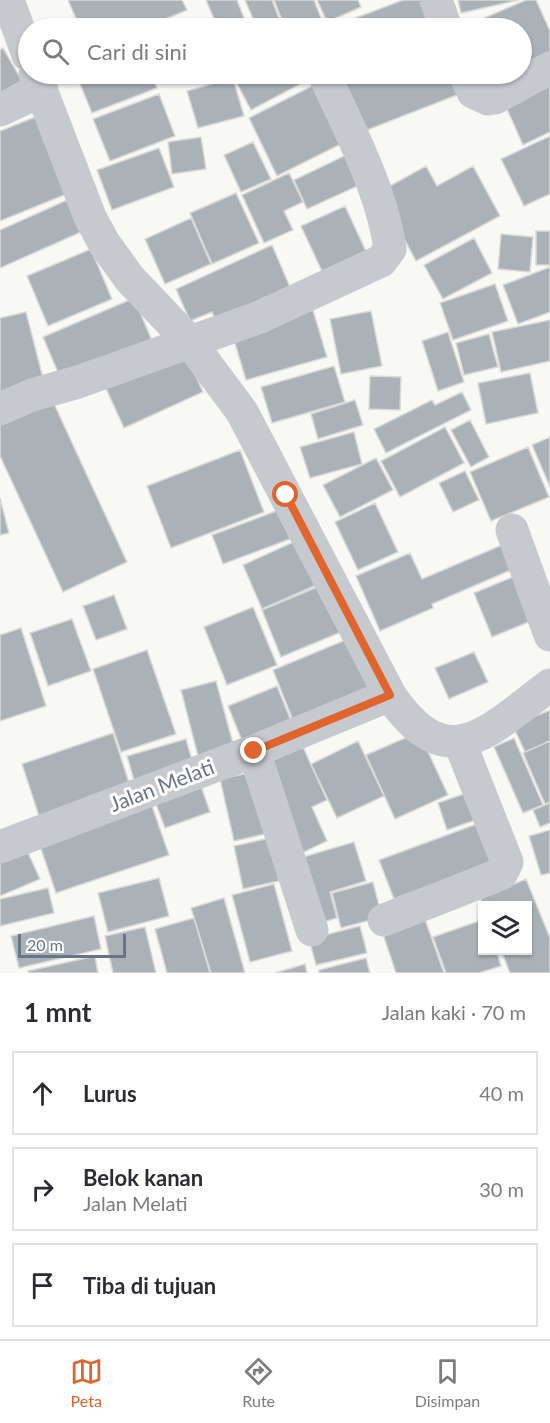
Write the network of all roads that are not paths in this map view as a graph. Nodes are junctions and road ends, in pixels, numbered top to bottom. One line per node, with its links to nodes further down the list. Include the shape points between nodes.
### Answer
1 (8, 0): 4 (street)
2 (436, 0): 3 (street)
3 (442, 18)
4 (18, 28)
5 (550, 68): 6 (street)
6 (532, 78)
7 (36, 84): 12 (street)
8 (40, 84): 13 (street, via 90,217 104,243 130,279)
9 (329, 84): 13 (street, via 387,224 390,249 381,261 365,271 260,317)
10 (469, 84): 11 (street, via 472,92 488,99)
11 (521, 84)
12 (0, 110)
13 (190, 342): 14 (street); 18 (street, via 242,412)
14 (0, 409)
15 (512, 530): 16 (street)
16 (550, 635)
17 (550, 685): 19 (street, via 483,734)
18 (390, 695): 19 (street, via 404,716 423,733); 20 (street, Jalan Melati)
19 (460, 743): 22 (street, via 507,862 506,869)
20 (254, 751): 21 (street, Jalan Melati); 23 (street)
21 (0, 847)
22 (384, 920)
23 (312, 930)

